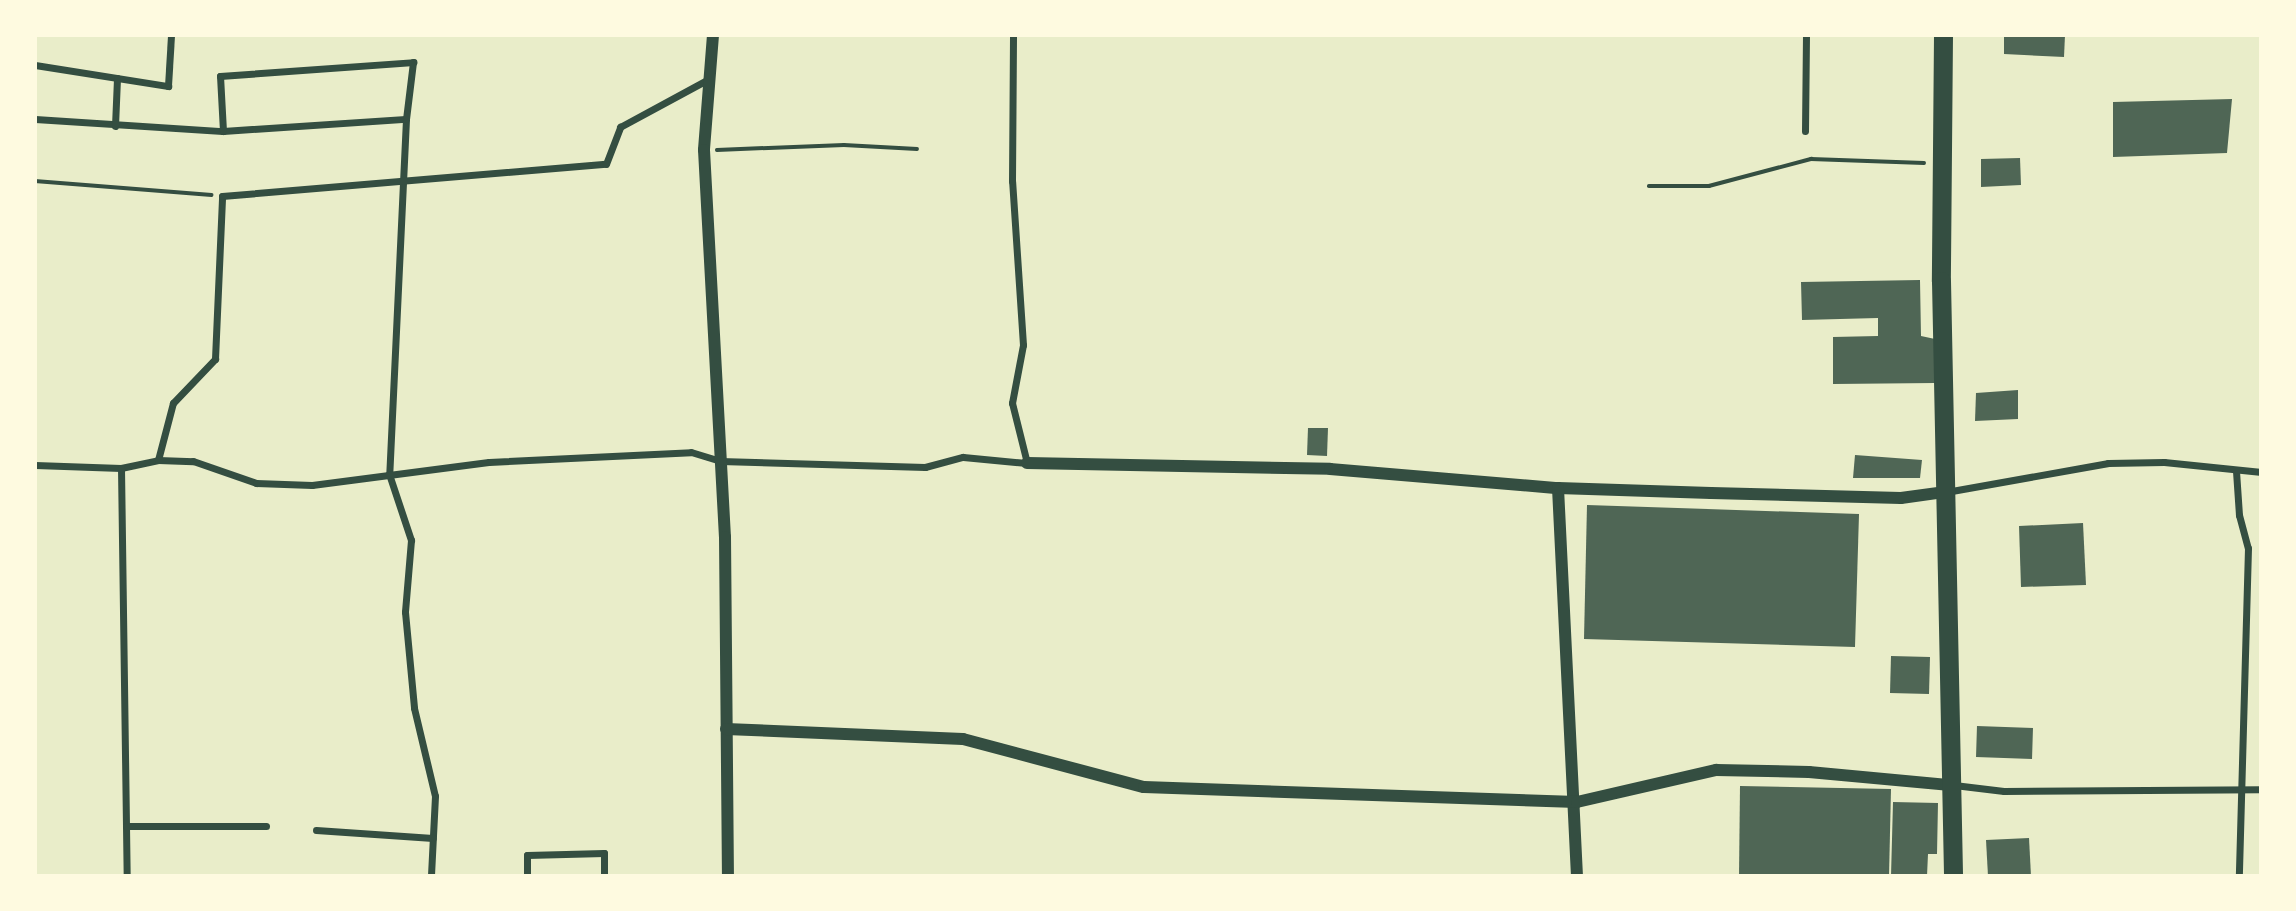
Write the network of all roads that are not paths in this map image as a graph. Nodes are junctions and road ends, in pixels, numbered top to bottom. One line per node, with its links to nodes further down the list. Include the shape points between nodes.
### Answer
1 (171, 35): 7 (street, via 168,86)
2 (713, 35): 8 (street)
3 (1013, 35): 17 (street, via 1012,181 1023,345 1012,403)
4 (1806, 35): 13 (street)
5 (1943, 35): 24 (highway)
6 (35, 65): 7 (street)
7 (117, 78): 11 (street)
8 (707, 80): 14 (street, via 620,127 606,164); 16 (street, via 705,150)
9 (35, 118): 11 (street)
10 (406, 119): 12 (street); 12 (street, via 413,62 220,76); 14 (street)
11 (116, 126): 12 (street)
12 (223, 131)
13 (1805, 131)
14 (406, 177): 15 (street, via 222,196 215,359 173,403); 22 (street)
15 (158, 460): 19 (street); 22 (street, via 193,461 256,483 312,485)
16 (720, 461): 17 (street, via 925,467 963,457); 22 (street, via 678,452 489,462); 25 (street)
17 (1027, 463): 23 (street, via 1330,469)
18 (35, 464): 19 (street)
19 (121, 468): 30 (street)
20 (2236, 471): 21 (street); 24 (street, via 2164,462 2108,463); 27 (street, via 2239,515 2248,548)
21 (2261, 472)
22 (389, 474): 33 (street, via 411,540 405,612 414,708 435,796)
23 (1558, 488): 24 (street, via 1900,498); 29 (street)
24 (1944, 492): 26 (highway)
25 (726, 729): 29 (street, via 963,739 1144,788); 38 (street)
26 (1950, 785): 27 (street, via 2004,791); 29 (street, via 1810,772 1716,770); 40 (highway)
27 (2241, 789): 28 (street); 41 (street)
28 (2261, 789)
29 (1577, 802): 39 (street)
30 (126, 825): 31 (street); 34 (street)
31 (266, 826)
32 (316, 830): 33 (street)
33 (433, 838): 35 (street)
34 (127, 876)
35 (430, 876)
36 (527, 876): 37 (street, via 527,855 604,853)
37 (604, 876)
38 (728, 876)
39 (1577, 876)
40 (1953, 876)
41 (2239, 876)

